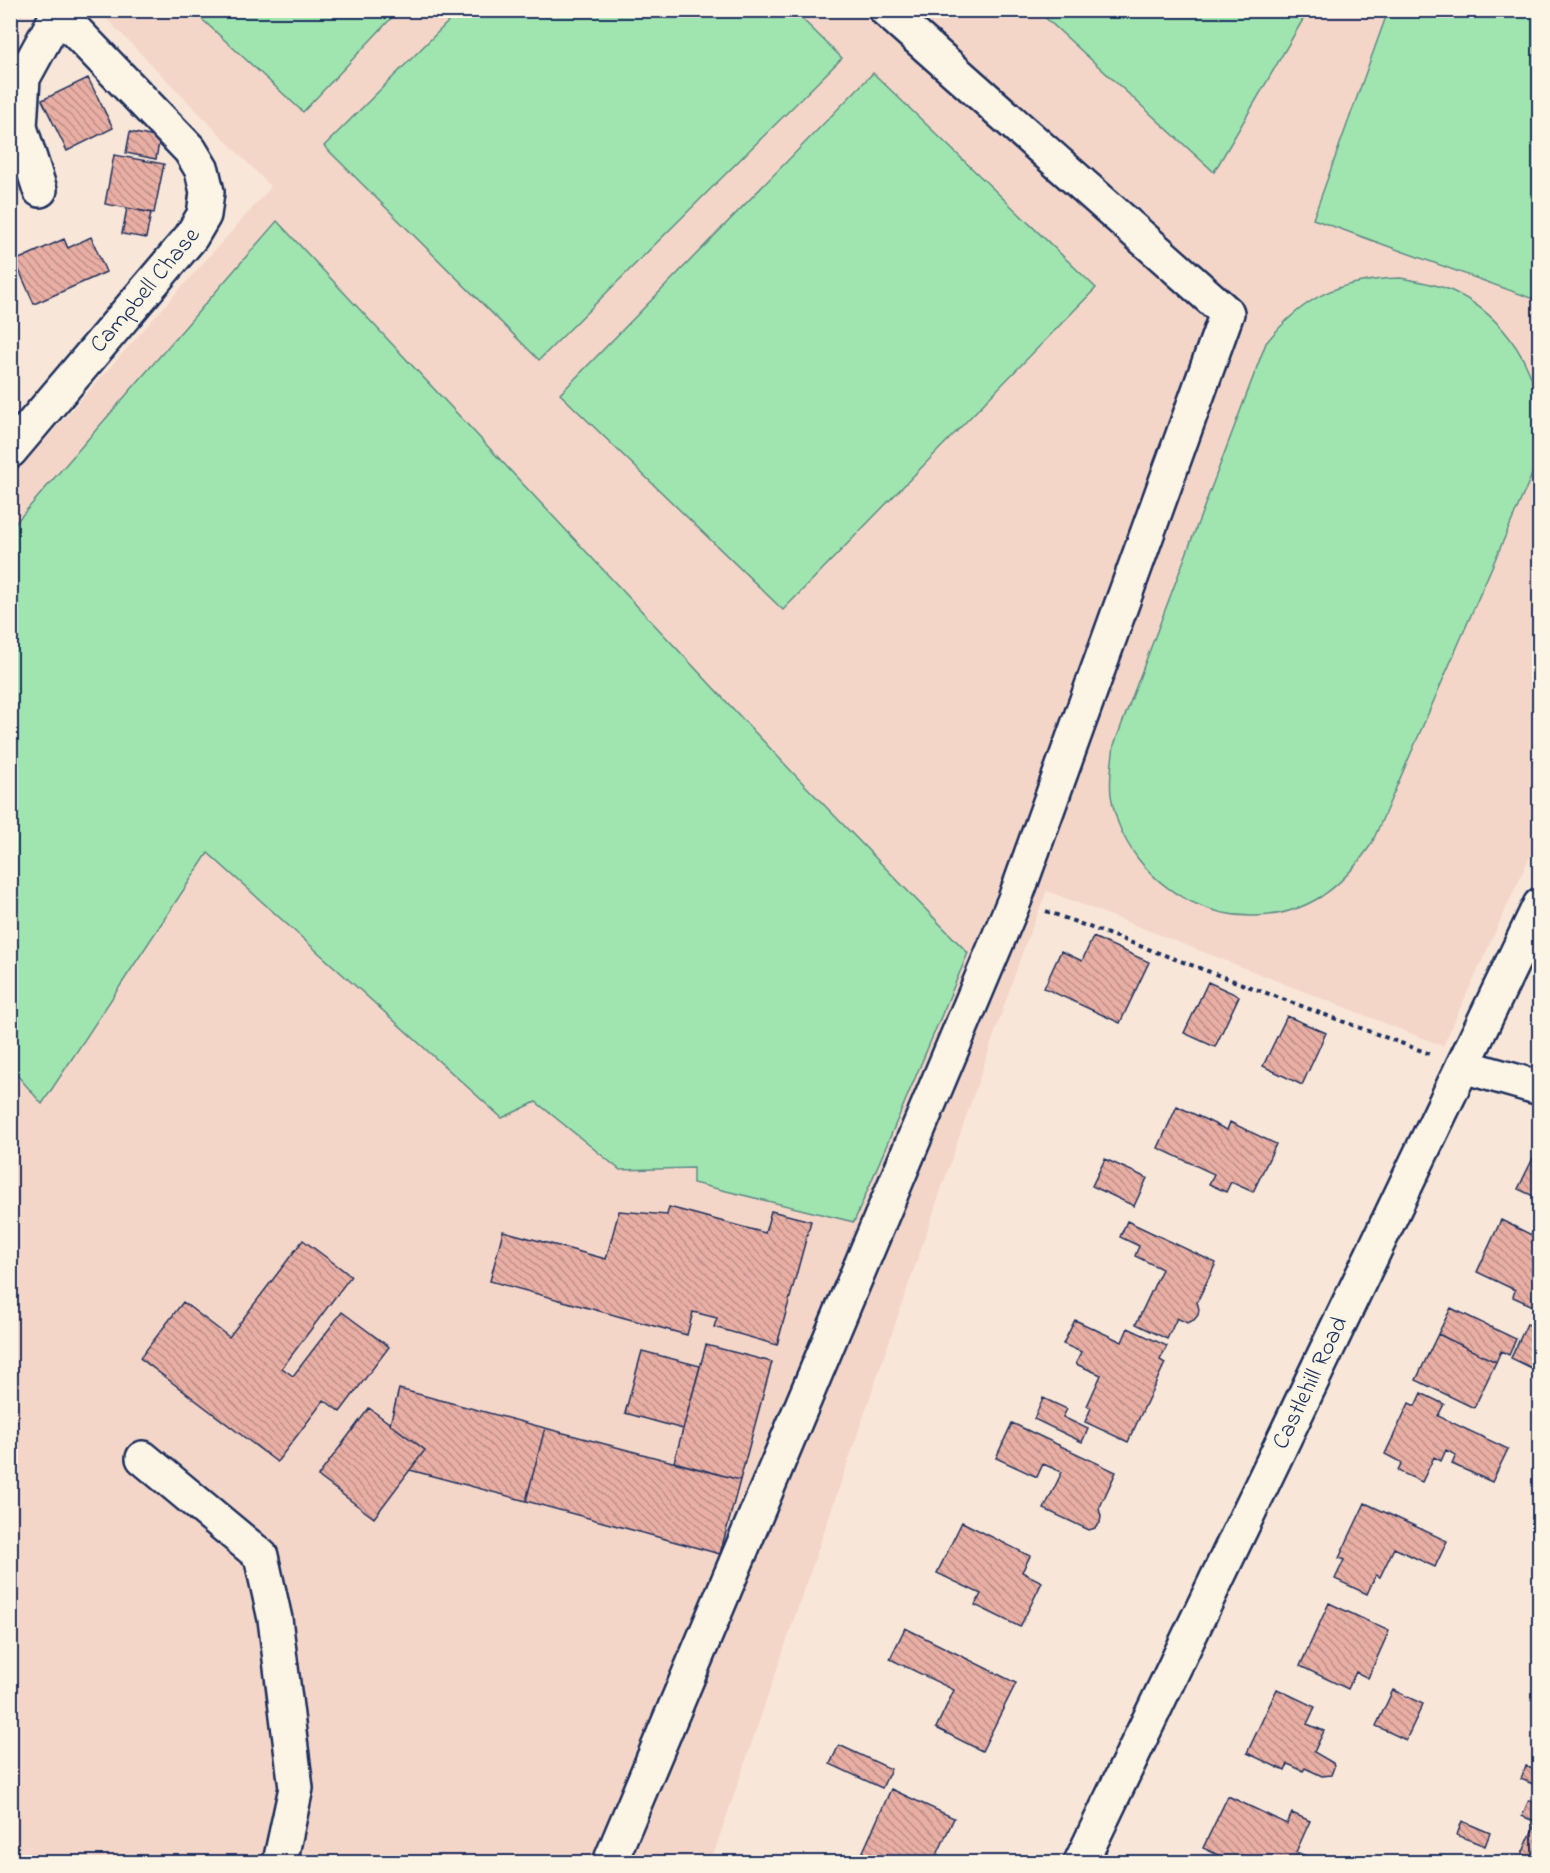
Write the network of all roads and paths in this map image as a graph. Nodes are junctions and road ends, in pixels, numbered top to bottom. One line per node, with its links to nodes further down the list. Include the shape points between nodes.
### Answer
1 (886, 10): 5 (street, via 1227,314)
2 (56, 12): 3 (street, Campbell Chase, via 23,78 20,127); 4 (street, Campbell Chase, via 190,150 202,170 207,192 204,215 191,237)
3 (40, 190)
4 (10, 451)
5 (1015, 899): 7 (path); 11 (street)
6 (1539, 905): 7 (street, Castlehill Road)
7 (1463, 1066): 8 (street); 12 (street, Castlehill Road)
8 (1539, 1088)
9 (143, 1458): 10 (street, via 261,1556 275,1619 296,1788)
10 (280, 1863)
11 (610, 1863)
12 (1081, 1863)

